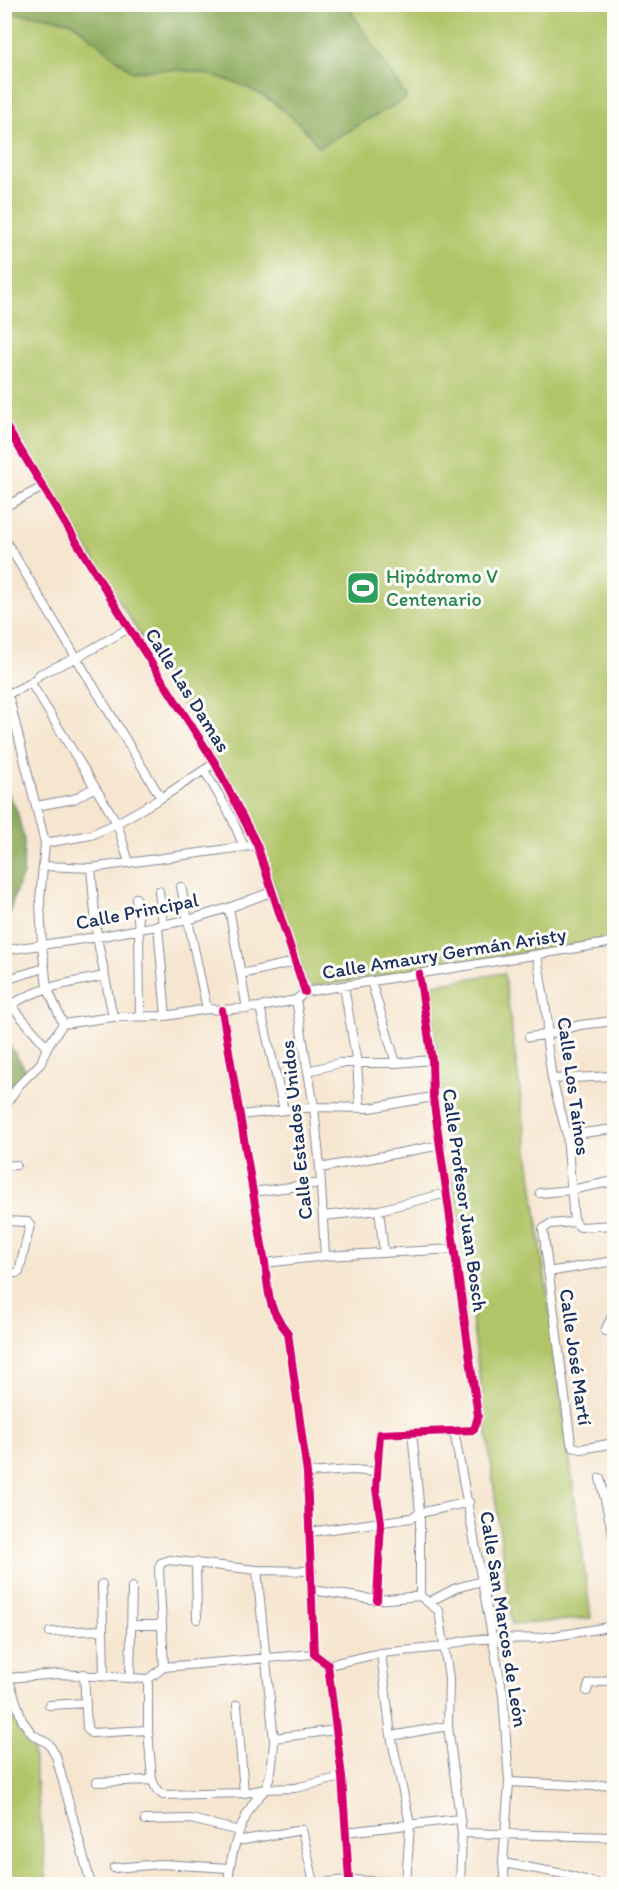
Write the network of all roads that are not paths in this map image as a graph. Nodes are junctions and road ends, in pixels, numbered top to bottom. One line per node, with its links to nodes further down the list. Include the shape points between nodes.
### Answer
1 (4, 423): 2 (street, Calle Las Damas)
2 (43, 487): 3 (street); 5 (street, Calle Las Damas)
3 (4, 507)
4 (4, 538): 6 (street)
5 (129, 628): 6 (street); 9 (street, Calle Las Damas)
6 (78, 657): 7 (street, via 40,674); 12 (street)
7 (31, 683): 8 (street); 11 (street)
8 (6, 690): 13 (street)
9 (215, 763): 10 (street); 16 (street, Calle Las Damas)
10 (204, 770): 12 (street); 17 (street)
11 (95, 787): 13 (street, via 74,799); 14 (street)
12 (161, 798): 14 (street)
13 (36, 806): 15 (street)
14 (117, 823): 15 (street, via 91,835); 18 (street)
15 (45, 843): 19 (street)
16 (257, 845): 17 (street); 23 (street, Calle Las Damas)
17 (244, 847): 18 (street)
18 (129, 863): 20 (street)
19 (44, 866): 20 (street); 31 (street, via 40,900)
20 (91, 868): 29 (street)
21 (181, 887): 26 (street)
22 (159, 891): 27 (street)
23 (271, 892): 25 (street, Calle Principal); 35 (street, Calle Las Damas)
24 (136, 898): 28 (street)
25 (229, 908): 26 (street, Calle Principal); 37 (street)
26 (188, 920): 27 (street, Calle Principal); 50 (street)
27 (161, 925): 28 (street, Calle Principal); 53 (street)
28 (139, 928): 29 (street, Calle Principal); 52 (street)
29 (97, 937): 31 (street, Calle Principal); 39 (street)
30 (614, 942): 33 (street); 34 (street, Calle Amaury Germán Aristy)
31 (42, 946): 32 (street, Calle Principal); 36 (street)
32 (6, 950)
33 (615, 950)
34 (537, 956): 38 (street, Calle Amaury Germán Aristy); 57 (street, Calle Los Taínos, via 548,1023)
35 (294, 962): 37 (street); 44 (street, Calle Las Damas)
36 (45, 968): 40 (street); 43 (street)
37 (241, 974): 49 (street)
38 (419, 974): 41 (street, Calle Amaury Germán Aristy); 60 (street, Calle Profesor Juan Bosch)
39 (105, 976): 43 (street); 54 (street)
40 (4, 980)
41 (371, 981): 42 (street, Calle Amaury Germán Aristy); 61 (street)
42 (344, 986): 44 (street, Calle Amaury Germán Aristy); 62 (street)
43 (47, 987): 47 (street); 56 (street)
44 (305, 992): 46 (street, Calle Amaury Germán Aristy)
45 (4, 997): 47 (street)
46 (296, 1000): 48 (street); 63 (street, Calle Estados Unidos)
47 (11, 1005): 59 (street)
48 (260, 1007): 49 (street); 70 (street)
49 (247, 1008): 51 (street)
50 (207, 1009): 51 (street); 53 (street)
51 (222, 1010): 71 (street)
52 (140, 1016): 53 (street); 54 (street)
53 (166, 1016)
54 (113, 1017): 56 (street)
55 (615, 1021): 57 (street, via 580,1025)
56 (63, 1024): 59 (street)
57 (546, 1035): 58 (street); 65 (street, Calle Los Taínos)
58 (530, 1037)
59 (46, 1047): 67 (street, via 41,1063)
60 (432, 1060): 61 (street); 66 (street, Calle Profesor Juan Bosch)
61 (396, 1063): 62 (street)
62 (357, 1064): 63 (street, via 340,1063); 69 (street)
63 (308, 1071): 68 (street, Calle Estados Unidos)
64 (615, 1076): 65 (street)
65 (552, 1079): 73 (street, Calle Los Taínos)
66 (433, 1097): 69 (street); 74 (street, Calle Profesor Juan Bosch)
67 (4, 1107)
68 (314, 1107): 69 (street); 70 (street); 77 (street, Calle Estados Unidos)
69 (360, 1107)
70 (284, 1110): 71 (street)
71 (240, 1115): 81 (street)
72 (615, 1129): 73 (street)
73 (567, 1135): 80 (street, Calle Los Taínos)
74 (441, 1145): 77 (street); 82 (street, Calle Profesor Juan Bosch)
75 (16, 1165): 76 (street)
76 (4, 1166)
77 (320, 1168): 79 (street, Calle Estados Unidos)
78 (615, 1181): 80 (street)
79 (321, 1183): 81 (street); 85 (street, Calle Estados Unidos)
80 (571, 1190): 83 (street); 87 (street, Calle Los Taínos)
81 (253, 1192): 93 (street)
82 (447, 1193): 84 (street); 89 (street, Calle Profesor Juan Bosch)
83 (540, 1193)
84 (379, 1210): 85 (street); 90 (street)
85 (323, 1216): 91 (street, Calle Estados Unidos)
86 (4, 1221): 94 (street, via 30,1225 20,1272)
87 (574, 1222): 88 (street, via 580,1227); 95 (street, Calle José Martí, via 550,1224 543,1229)
88 (615, 1226)
89 (455, 1249): 90 (street); 98 (street, Calle Profesor Juan Bosch, via 478,1416 474,1430)
90 (384, 1253): 91 (street)
91 (325, 1256): 93 (street)
92 (615, 1261): 95 (street)
93 (265, 1263): 102 (street, via 270,1306 288,1333)
94 (4, 1272)
95 (548, 1272): 100 (street, Calle José Martí, via 571,1443 581,1449)
96 (615, 1312): 97 (street)
97 (605, 1331)
98 (454, 1431): 99 (street); 104 (street, Calle San Marcos de León)
99 (412, 1432): 101 (street, via 380,1434); 105 (street)
100 (615, 1443)
101 (377, 1472): 102 (street); 106 (street)
102 (307, 1473): 107 (street)
103 (600, 1478): 108 (street)
104 (469, 1502): 105 (street); 112 (street, Calle San Marcos de León)
105 (420, 1513): 106 (street); 116 (street)
106 (381, 1522): 107 (street); 117 (street)
107 (310, 1532): 111 (street)
108 (615, 1539)
109 (196, 1562): 110 (street); 119 (street); 121 (street, via 161,1563)
110 (257, 1570): 111 (street); 129 (street)
111 (312, 1571): 115 (street)
112 (482, 1581): 118 (street, via 456,1588); 125 (street, Calle San Marcos de León)
113 (102, 1584): 123 (street)
114 (132, 1587): 120 (street)
115 (312, 1590): 117 (street); 128 (street)
116 (420, 1596): 117 (street); 118 (street)
117 (377, 1600)
118 (429, 1602): 126 (street, via 439,1611)
119 (197, 1619)
120 (131, 1625): 121 (street); 136 (street)
121 (162, 1625): 132 (street)
122 (615, 1626): 125 (street, via 538,1638)
123 (103, 1630): 124 (street); 134 (street)
124 (50, 1632)
125 (493, 1639): 126 (street); 151 (street, Calle San Marcos de León, via 503,1695)
126 (444, 1647): 127 (street); 143 (street, via 449,1679)
127 (381, 1653): 131 (street); 146 (street)
128 (314, 1654): 129 (street); 131 (street)
129 (266, 1659): 132 (street); 147 (street)
130 (4, 1665): 135 (street)
131 (328, 1665): 145 (street)
132 (164, 1667): 137 (street)
133 (84, 1674): 134 (street); 135 (street); 140 (street)
134 (104, 1676): 136 (street)
135 (8, 1678): 168 (street, via 22,1720 32,1734 49,1744 56,1756)
136 (130, 1678): 137 (street)
137 (148, 1679): 144 (street)
138 (615, 1679): 139 (street, via 589,1684)
139 (587, 1691)
140 (86, 1703): 141 (street); 144 (street, via 87,1728 92,1733)
141 (49, 1705)
142 (237, 1705): 154 (street)
143 (448, 1726): 146 (street); 155 (street)
144 (148, 1730): 149 (street)
145 (336, 1730): 147 (street); 148 (street)
146 (391, 1736): 157 (street)
147 (274, 1738): 153 (street)
148 (342, 1777): 153 (street, via 295,1788); 159 (street)
149 (152, 1780): 150 (street); 154 (street, via 163,1795)
150 (97, 1782)
151 (510, 1782): 152 (street); 161 (street, Calle San Marcos de León)
152 (615, 1784)
153 (266, 1789): 154 (street); 158 (street, via 253,1802)
154 (244, 1793)
155 (459, 1819): 157 (street); 160 (street)
156 (145, 1820): 158 (street, via 191,1819)
157 (410, 1824): 159 (street); 171 (street)
158 (239, 1831): 163 (street)
159 (346, 1832): 167 (street)
160 (462, 1833): 161 (street); 173 (street)
161 (506, 1834): 162 (street); 164 (street, Calle San Marcos de León)
162 (615, 1837)
163 (237, 1841): 166 (street); 170 (street, via 302,1830)
164 (503, 1863): 174 (street, Calle San Marcos de León); 175 (street)
165 (114, 1868): 166 (street, via 161,1864)
166 (230, 1868): 169 (street)
167 (349, 1880): 170 (street); 171 (street)
168 (91, 1884)
169 (228, 1884)
170 (310, 1884)
171 (406, 1884): 172 (street)
172 (441, 1884)
173 (460, 1884)
174 (505, 1884)
175 (599, 1884)

